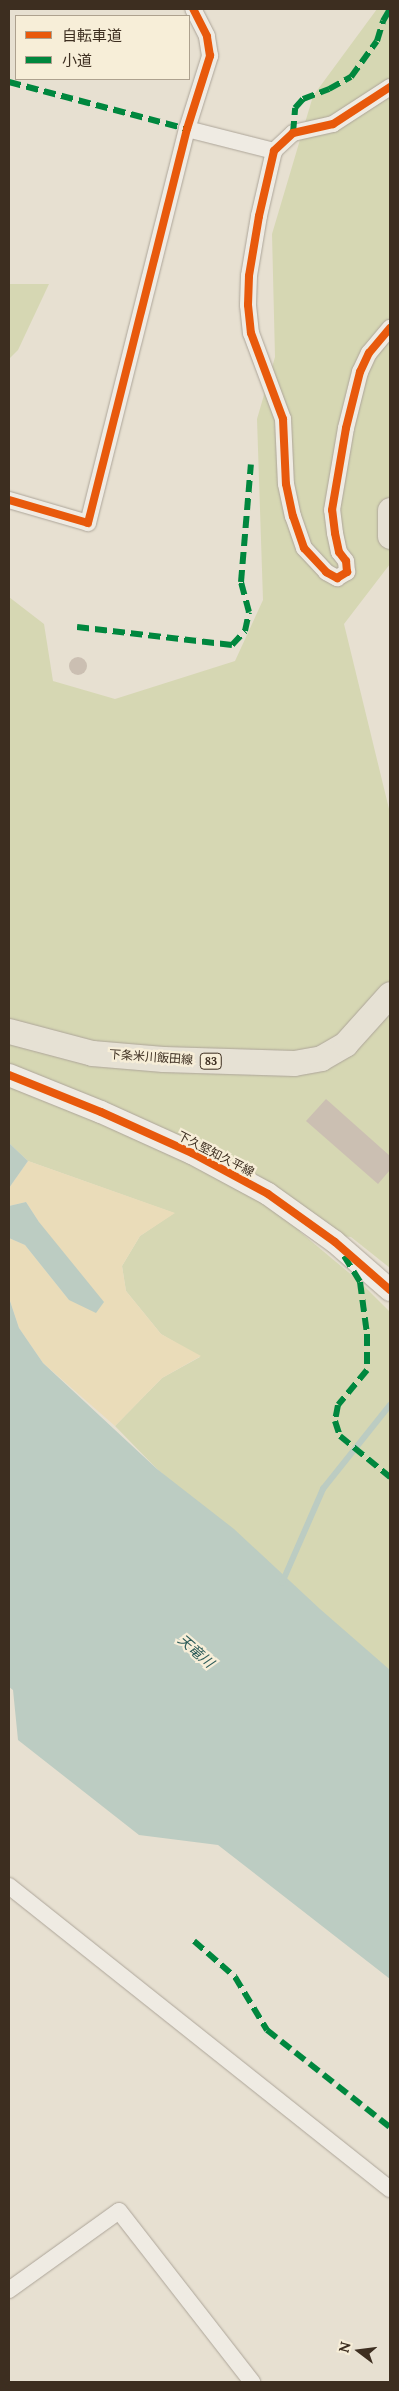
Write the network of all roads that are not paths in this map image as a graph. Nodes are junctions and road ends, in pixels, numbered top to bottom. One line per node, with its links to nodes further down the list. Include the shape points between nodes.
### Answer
1 (193, 9): 3 (street, via 207,36 210,56)
2 (390, 87): 4 (street, via 333,124 293,132)
3 (187, 129): 4 (street); 6 (street, via 88,523)
4 (274, 151): 5 (street, via 250,276 248,305 251,333 283,419 286,484 292,516 304,548 326,572 337,578 347,572 346,561 339,552 332,510 346,428 360,372 369,353)
5 (390, 328)
6 (9, 500)
7 (390, 510): 8 (main road)
8 (390, 536)
9 (390, 994): 10 (main road, 下条米川飯田線 / 83, via 345,1044 321,1058 294,1063 163,1059 92,1052)
10 (9, 1031)
11 (9, 1075): 12 (main road, 下久堅知久平線, via 192,1153 268,1194 335,1242)
12 (390, 1290)
13 (9, 1886): 14 (street)
14 (390, 2189)
15 (9, 2290): 16 (street, via 119,2211)
16 (252, 2382)

